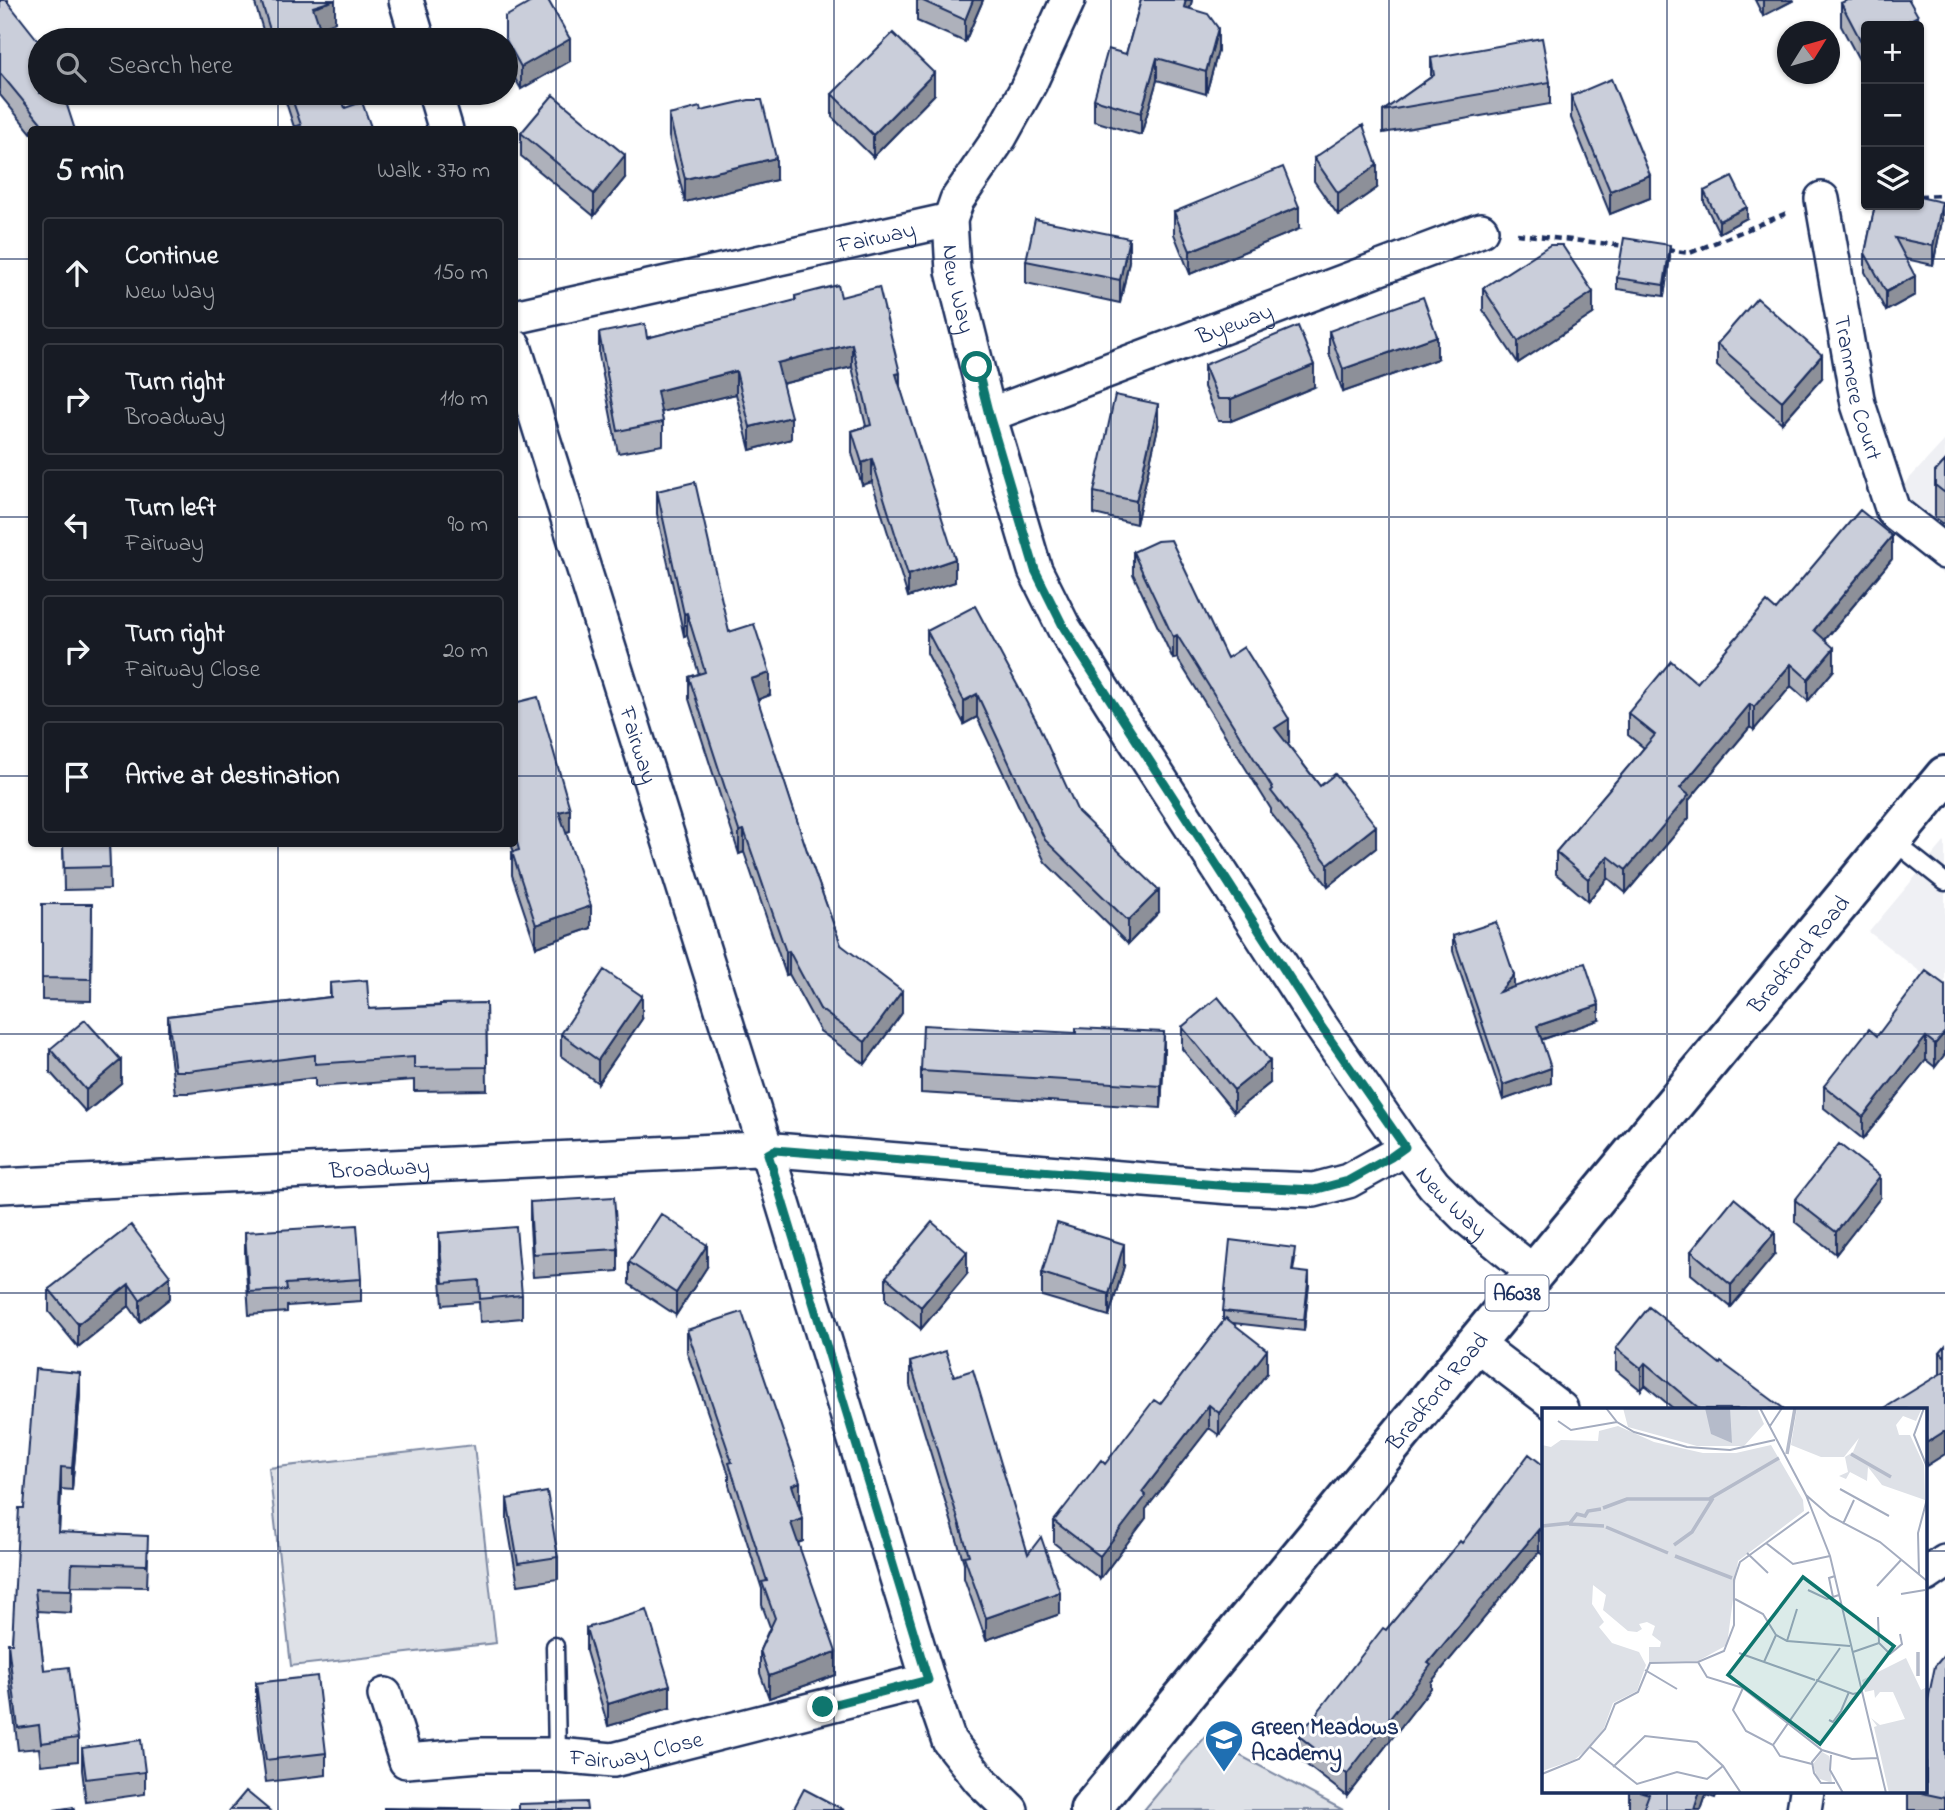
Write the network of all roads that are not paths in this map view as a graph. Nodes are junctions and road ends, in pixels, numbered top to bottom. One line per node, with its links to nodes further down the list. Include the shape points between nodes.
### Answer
1 (406, 0): 3 (street)
2 (1068, 0): 7 (street, New Way, via 1030,83 957,201)
3 (414, 28)
4 (439, 105): 5 (street)
5 (445, 126)
6 (1822, 199): 12 (street, Tranmere Court, via 1858,404 1893,511)
7 (950, 220): 9 (street, Fairway); 11 (street, New Way, via 953,271)
8 (1482, 230): 11 (street, Byeway)
9 (518, 316)
10 (518, 359): 17 (street, Fairway)
11 (989, 415): 16 (street, New Way, via 1035,570 1064,628 1318,1022)
12 (1945, 551)
13 (1945, 776): 14 (main road, Bradford Road / A6038)
14 (1892, 840): 15 (lane); 19 (main road, Bradford Road / A6038)
15 (1945, 882)
16 (1405, 1147): 17 (street, Broadway, via 1348,1181 1314,1190); 19 (street, New Way, via 1466,1217)
17 (766, 1149): 18 (street, Broadway); 25 (street, Fairway)
18 (0, 1186)
19 (1534, 1273): 20 (main road, Bradford Road / A6038)
20 (1475, 1343): 21 (street); 30 (main road, Bradford Road / A6038)
21 (1560, 1408)
22 (1945, 1562): 23 (street)
23 (1927, 1574)
24 (555, 1646): 27 (lane)
25 (928, 1680): 27 (street, Fairway Close, via 613,1760); 29 (street, Fairway, via 949,1741)
26 (385, 1695): 27 (street, Fairway Close, via 406,1761)
27 (557, 1755)
28 (1807, 1792): 31 (street)
29 (1011, 1810)
30 (1090, 1810)
31 (1804, 1810)

